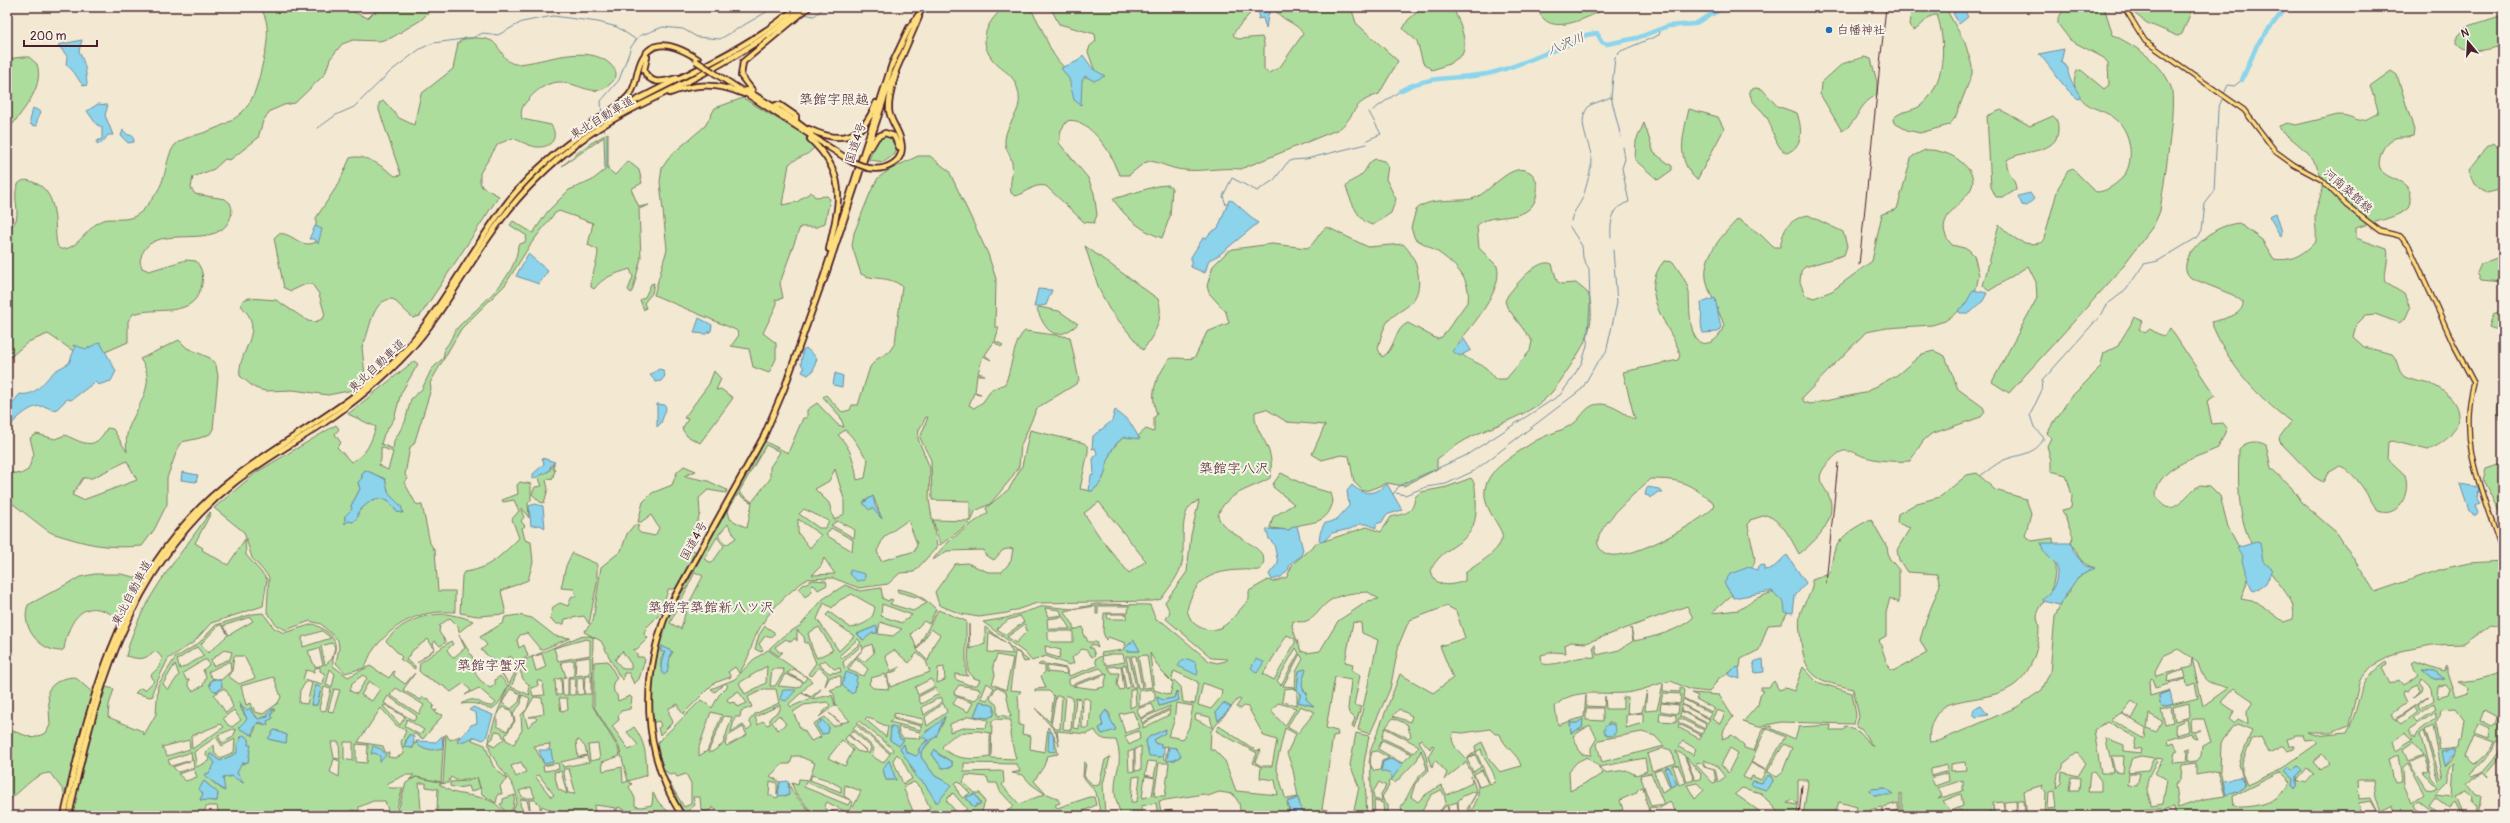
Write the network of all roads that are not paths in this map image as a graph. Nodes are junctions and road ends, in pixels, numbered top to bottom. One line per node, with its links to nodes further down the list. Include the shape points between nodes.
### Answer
1 (797, 7): 7 (highway, 東北自動車道)
2 (804, 7): 7 (highway, 東北自動車道)
3 (809, 7): 7 (highway)
4 (924, 7): 6 (highway, 国道4号)
5 (2124, 7): 20 (main road, 河南築館線, via 2138,33 2150,46 2244,110 2276,152 2322,180 2346,205 2380,231 2400,236 2409,246 2454,345 2474,382 2470,396 2469,425 2472,464)
6 (920, 13): 8 (highway, 国道4号); 9 (highway, 国道4号)
7 (795, 14): 11 (highway, 東北自動車道); 12 (highway, via 743,62 740,70 743,81); 13 (highway, 東北自動車道, via 737,54)
8 (897, 52): 14 (highway, via 873,111 862,128 846,137 838,138 823,135); 18 (highway, 国道4号)
9 (899, 58): 16 (highway, 国道4号); 17 (highway, via 889,110 902,142 900,154 895,163 887,168)
10 (697, 60): 11 (highway, via 665,47 652,52 644,63 645,74 654,81 665,82); 12 (highway, bridge); 15 (highway, via 675,46 653,48 642,59 631,93)
11 (688, 75): 15 (highway, 東北自動車道, via 607,118)
12 (760, 100): 13 (highway, via 721,86 703,84 682,89); 14 (highway, via 775,113); 14 (highway, via 774,105)
13 (641, 105): 22 (highway, 東北自動車道, via 582,140 524,191 492,232 438,314 411,348 383,377 342,410 235,482 201,512 174,543 149,578 115,649 90,726)
14 (800, 125): 17 (highway, bridge, via 853,161); 18 (highway, via 825,154 838,182 838,207)
15 (560, 151): 21 (highway, 東北自動車道, via 532,175 508,201 435,312 396,359 340,407 233,478 198,509 170,541 135,595 109,654 86,726)
16 (864, 159): 17 (highway, via 873,142 881,135 890,134 897,139 899,146 895,159 884,166); 19 (highway, 国道4号, via 828,273)
17 (868, 167)
18 (826, 265): 19 (highway, 国道4号)
19 (822, 284): 23 (highway, 国道4号, via 764,436 668,609 656,644 648,690 650,730 662,778)
20 (2503, 555)
21 (64, 816)
22 (69, 816)
23 (682, 816)

